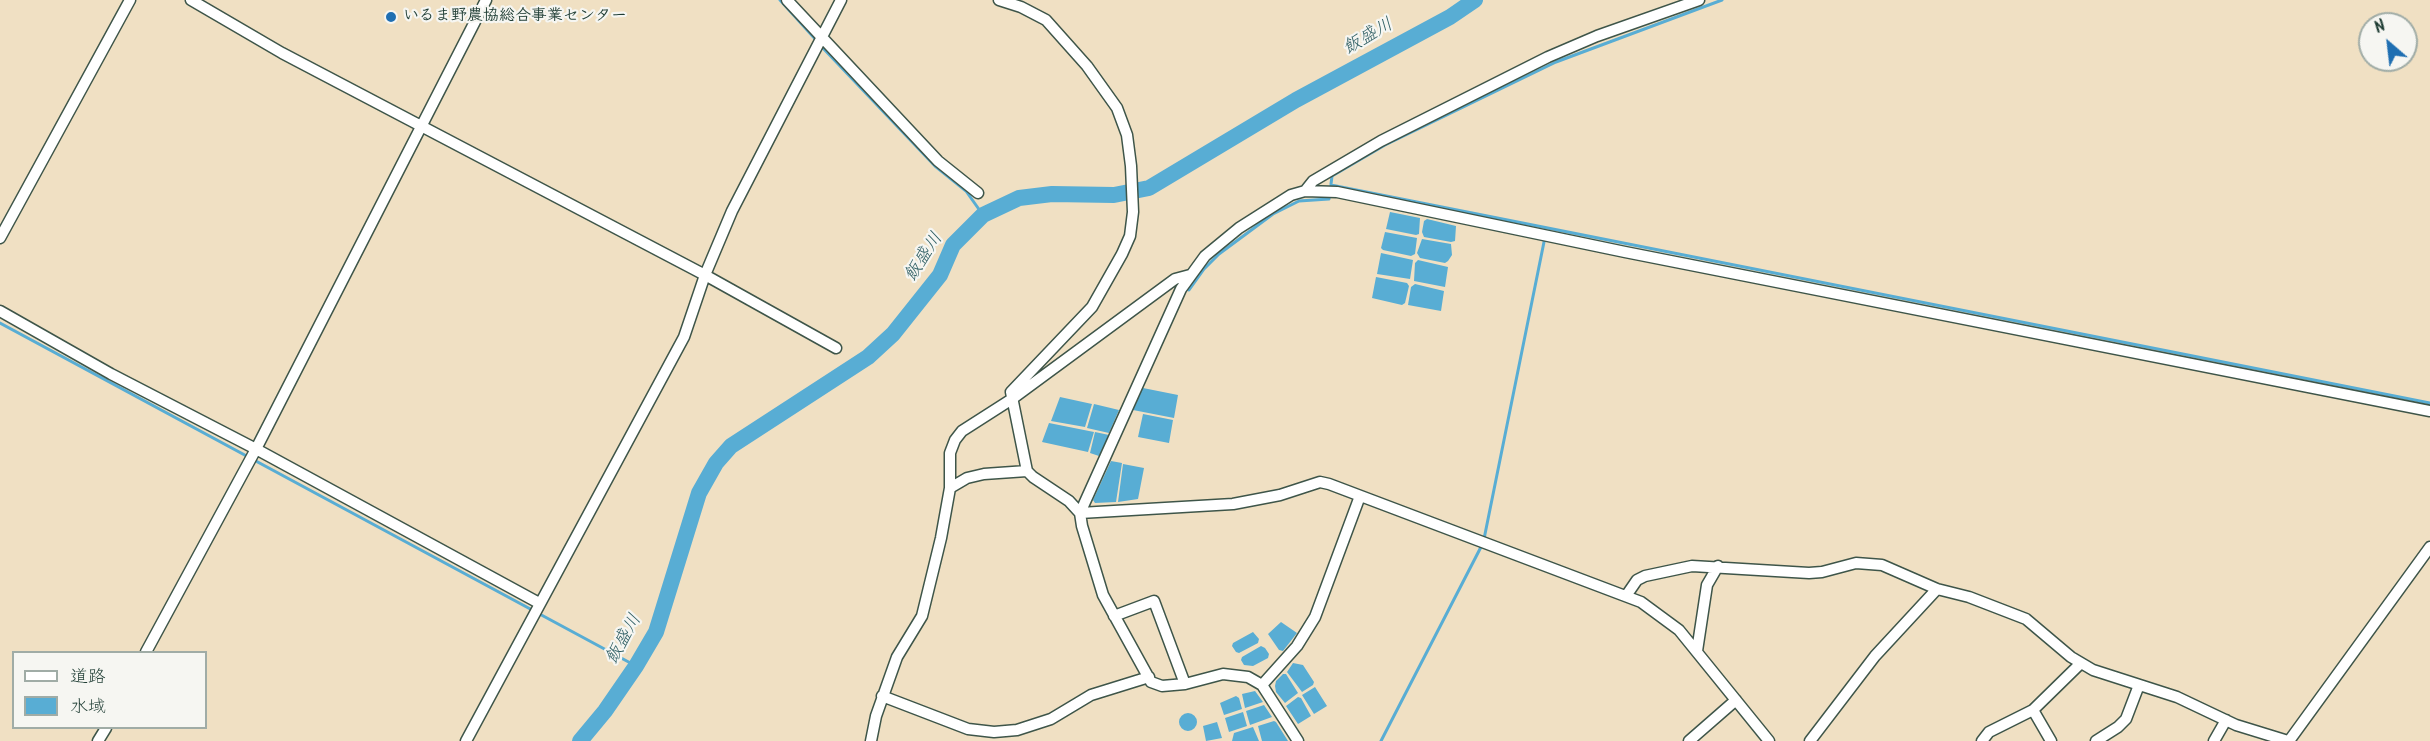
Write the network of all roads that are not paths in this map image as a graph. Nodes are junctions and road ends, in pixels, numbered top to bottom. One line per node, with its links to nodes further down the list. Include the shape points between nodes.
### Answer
1 (130, 0): 12 (street)
2 (191, 0): 9 (street)
3 (486, 0): 9 (street)
4 (787, 0): 8 (street)
5 (841, 0): 8 (street)
6 (999, 0): 17 (street, via 1046,20 1087,66 1117,108 1127,135 1133,212 1130,236 1092,307 1011,392)
7 (1699, 0): 10 (street, via 1548,57 1380,141 1313,181)
8 (821, 37): 11 (street, via 938,161); 14 (street, via 732,211)
9 (420, 126): 14 (street); 19 (street)
10 (1305, 191): 13 (street, via 1280,200 1239,228 1205,256); 18 (street, via 1337,192)
11 (978, 193)
12 (0, 238)
13 (1190, 275): 17 (street, via 1175,279); 23 (street)
14 (705, 276): 16 (street); 28 (street, via 684,337)
15 (0, 311): 19 (street)
16 (836, 348)
17 (1012, 399): 20 (street); 21 (street, via 962,431 955,440 950,453)
18 (2430, 411)
19 (255, 451): 28 (street); 30 (street)
20 (1027, 471): 21 (street, via 984,474); 23 (street, via 1070,501)
21 (950, 488): 37 (street, via 922,616 897,657)
22 (1359, 496): 23 (street, via 1320,482 1233,504); 27 (street); 35 (street, via 1315,617 1297,646)
23 (1080, 513): 29 (street, via 1097,579)
24 (2430, 547): 51 (street)
25 (1718, 566): 26 (street, via 1815,573 1869,562 1895,569); 27 (street, via 1675,568 1645,576 1637,580); 31 (street, via 1707,585)
26 (1937, 589): 32 (street, via 2026,619); 46 (street, via 1875,656)
27 (1626, 596): 31 (street, via 1680,630)
28 (539, 603): 41 (street)
29 (1114, 616): 33 (street); 34 (street, via 1154,601)
30 (147, 651)
31 (1697, 651): 38 (street)
32 (2081, 663): 36 (street); 39 (street)
33 (1149, 677): 34 (street, via 1162,686); 37 (street, via 1091,695 1051,719 1017,730 994,732 968,729)
34 (1185, 684): 35 (street, via 1234,674)
35 (1262, 685): 43 (street)
36 (2139, 685): 40 (street, via 2177,697); 49 (street, via 2126,718)
37 (882, 696): 42 (street)
38 (1736, 700): 44 (street); 45 (street)
39 (2032, 710): 47 (street, via 1989,732); 48 (street)
40 (2226, 720): 50 (street); 51 (street)
41 (466, 741)
42 (871, 741)
43 (1298, 741)
44 (1689, 741)
45 (1769, 741)
46 (1810, 741)
47 (1982, 741)
48 (2050, 741)
49 (2096, 741)
50 (2214, 741)
51 (2289, 741)

